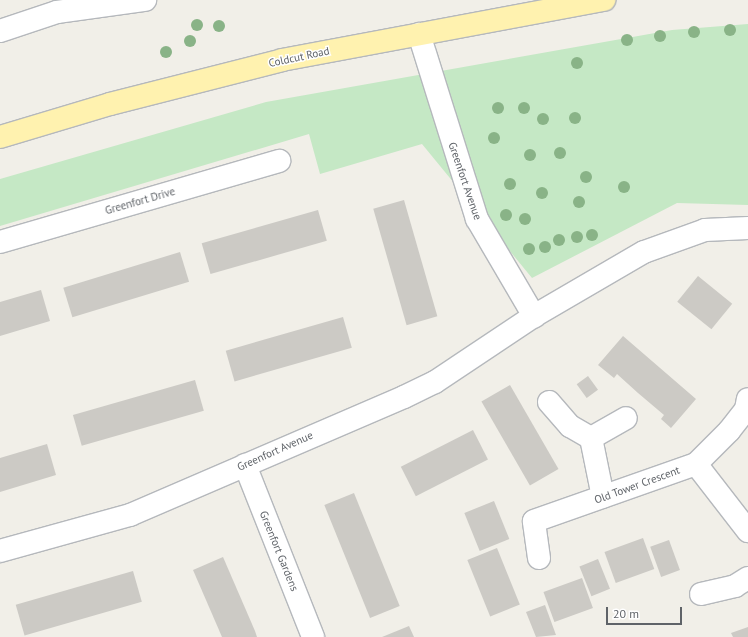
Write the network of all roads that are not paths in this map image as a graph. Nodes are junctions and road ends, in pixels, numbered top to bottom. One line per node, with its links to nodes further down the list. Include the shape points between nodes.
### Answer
1 (135, 0): 3 (street, via 57,12)
2 (604, 0): 4 (main road, Coldcut Road)
3 (0, 32)
4 (419, 34): 5 (main road, Coldcut Road, via 282,60 110,104); 9 (street, Greenfort Avenue, via 476,219)
5 (0, 137)
6 (280, 161): 8 (street, Greenfort Drive)
7 (748, 228): 9 (street, Greenfort Avenue, via 705,230 644,252)
8 (0, 242)
9 (534, 316): 15 (street, Greenfort Avenue, via 436,382)
10 (748, 399): 14 (street, Old Tower Crescent, via 746,409 729,431)
11 (549, 402): 13 (street, via 570,426)
12 (626, 418): 13 (street)
13 (591, 438): 16 (street)
14 (696, 464): 16 (street, Old Tower Crescent); 17 (street)
15 (245, 465): 18 (street, Greenfort Avenue, via 130,515); 22 (street, Greenfort Gardens)
16 (603, 497): 19 (street, Old Tower Crescent, via 534,521)
17 (748, 531)
18 (0, 551)
19 (539, 558)
20 (748, 578): 21 (street, via 734,586)
21 (701, 594)
22 (313, 637)

